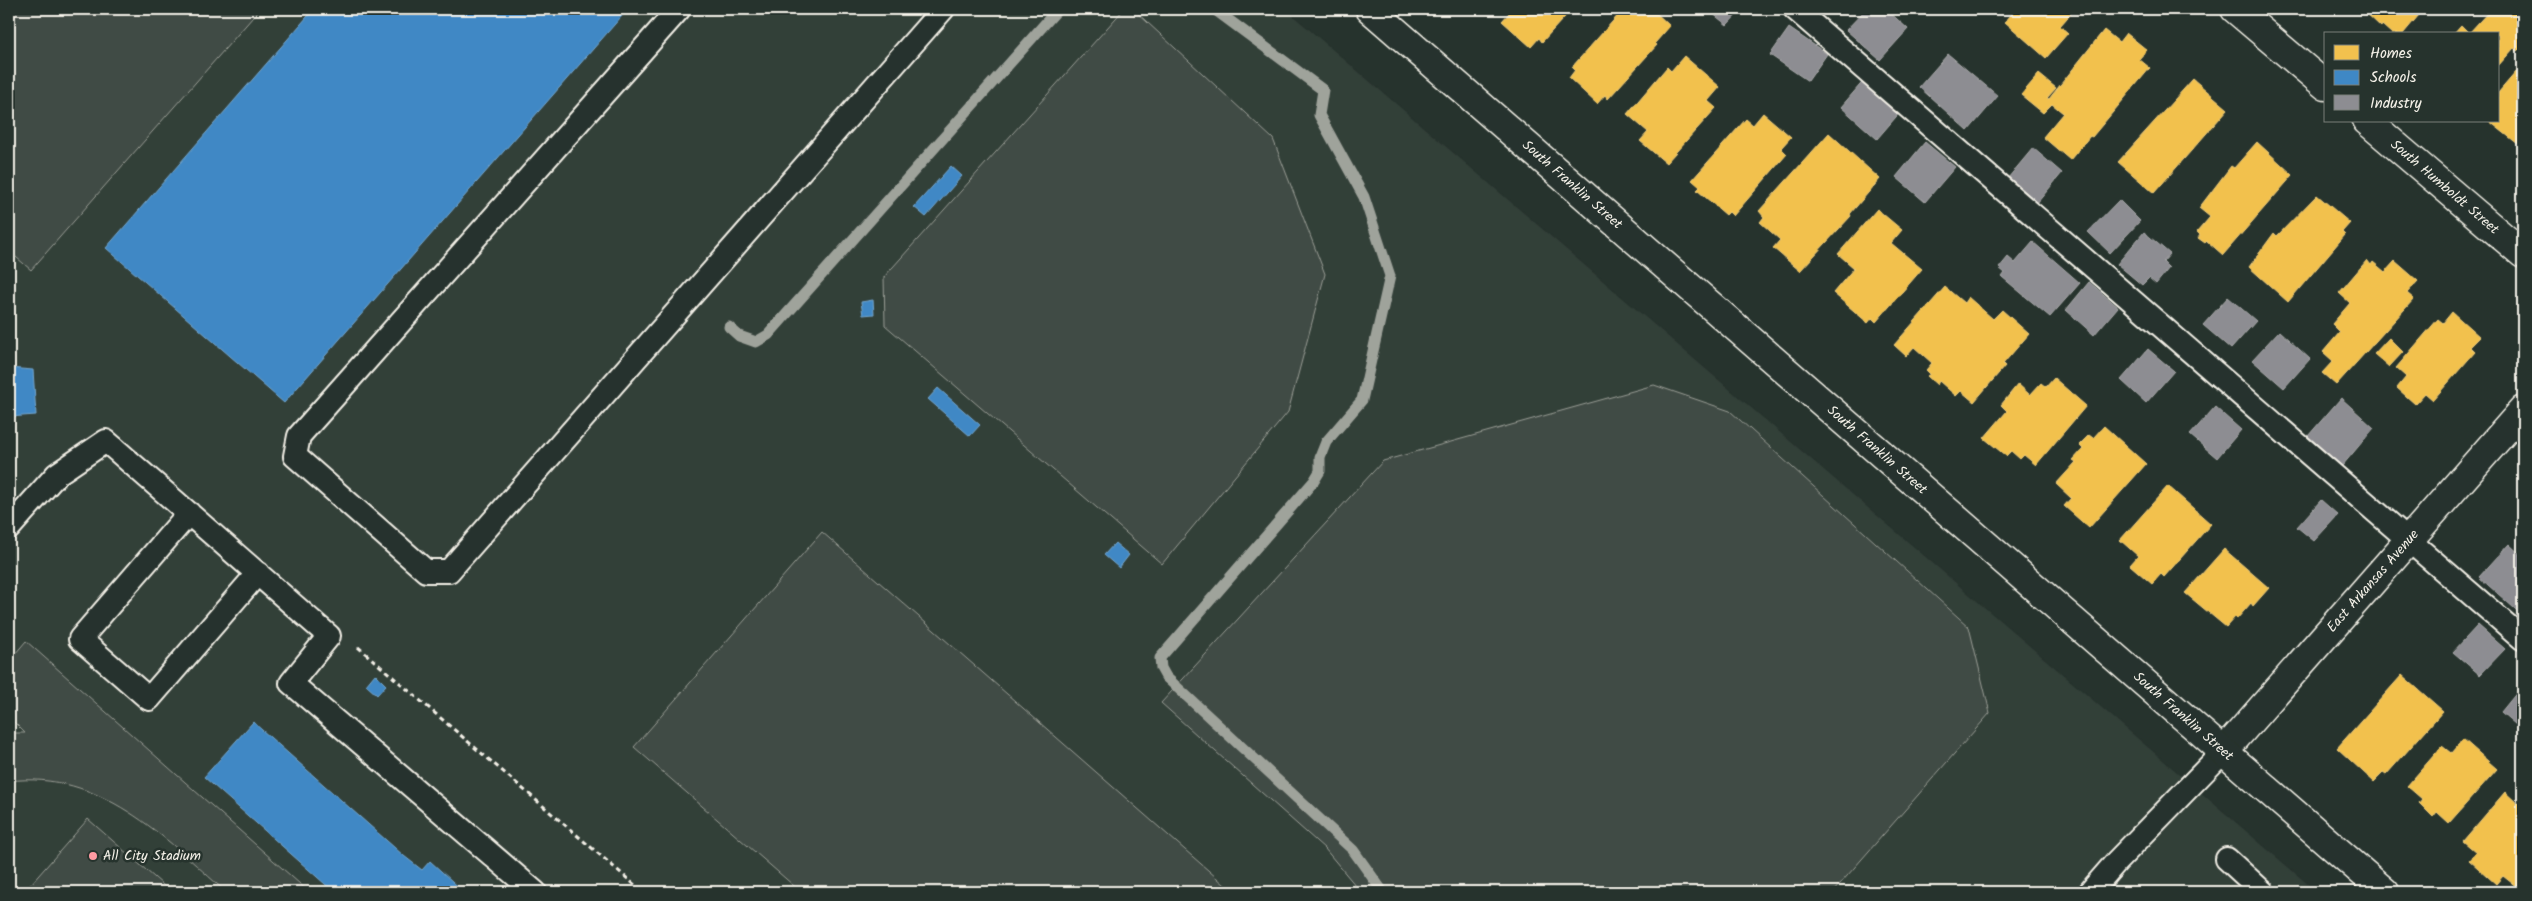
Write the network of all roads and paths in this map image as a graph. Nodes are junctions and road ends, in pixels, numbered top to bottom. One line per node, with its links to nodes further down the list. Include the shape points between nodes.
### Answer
1 (679, 9): 2 (lane, via 299,436 296,456 426,571 448,571)
2 (943, 9)
3 (1795, 9): 12 (lane)
4 (2236, 9): 6 (street)
5 (1375, 10): 16 (street, South Franklin Street)
6 (2324, 84)
7 (2368, 122): 8 (street, South Humboldt Street)
8 (2523, 254)
9 (2523, 410): 12 (street, East Arkansas Avenue)
10 (189, 514): 11 (lane, via 106,441 58,474); 13 (lane); 13 (lane, via 80,639 149,700)
11 (9, 528)
12 (2407, 540): 14 (lane); 16 (street, East Arkansas Avenue)
13 (258, 573): 18 (lane, via 329,636 291,683)
14 (2523, 639)
15 (358, 647): 19 (path)
16 (2224, 751): 20 (lane); 22 (street, South Franklin Street)
17 (2227, 859): 21 (lane)
18 (535, 892)
19 (643, 892)
20 (2090, 892)
21 (2263, 892)
22 (2385, 892)

